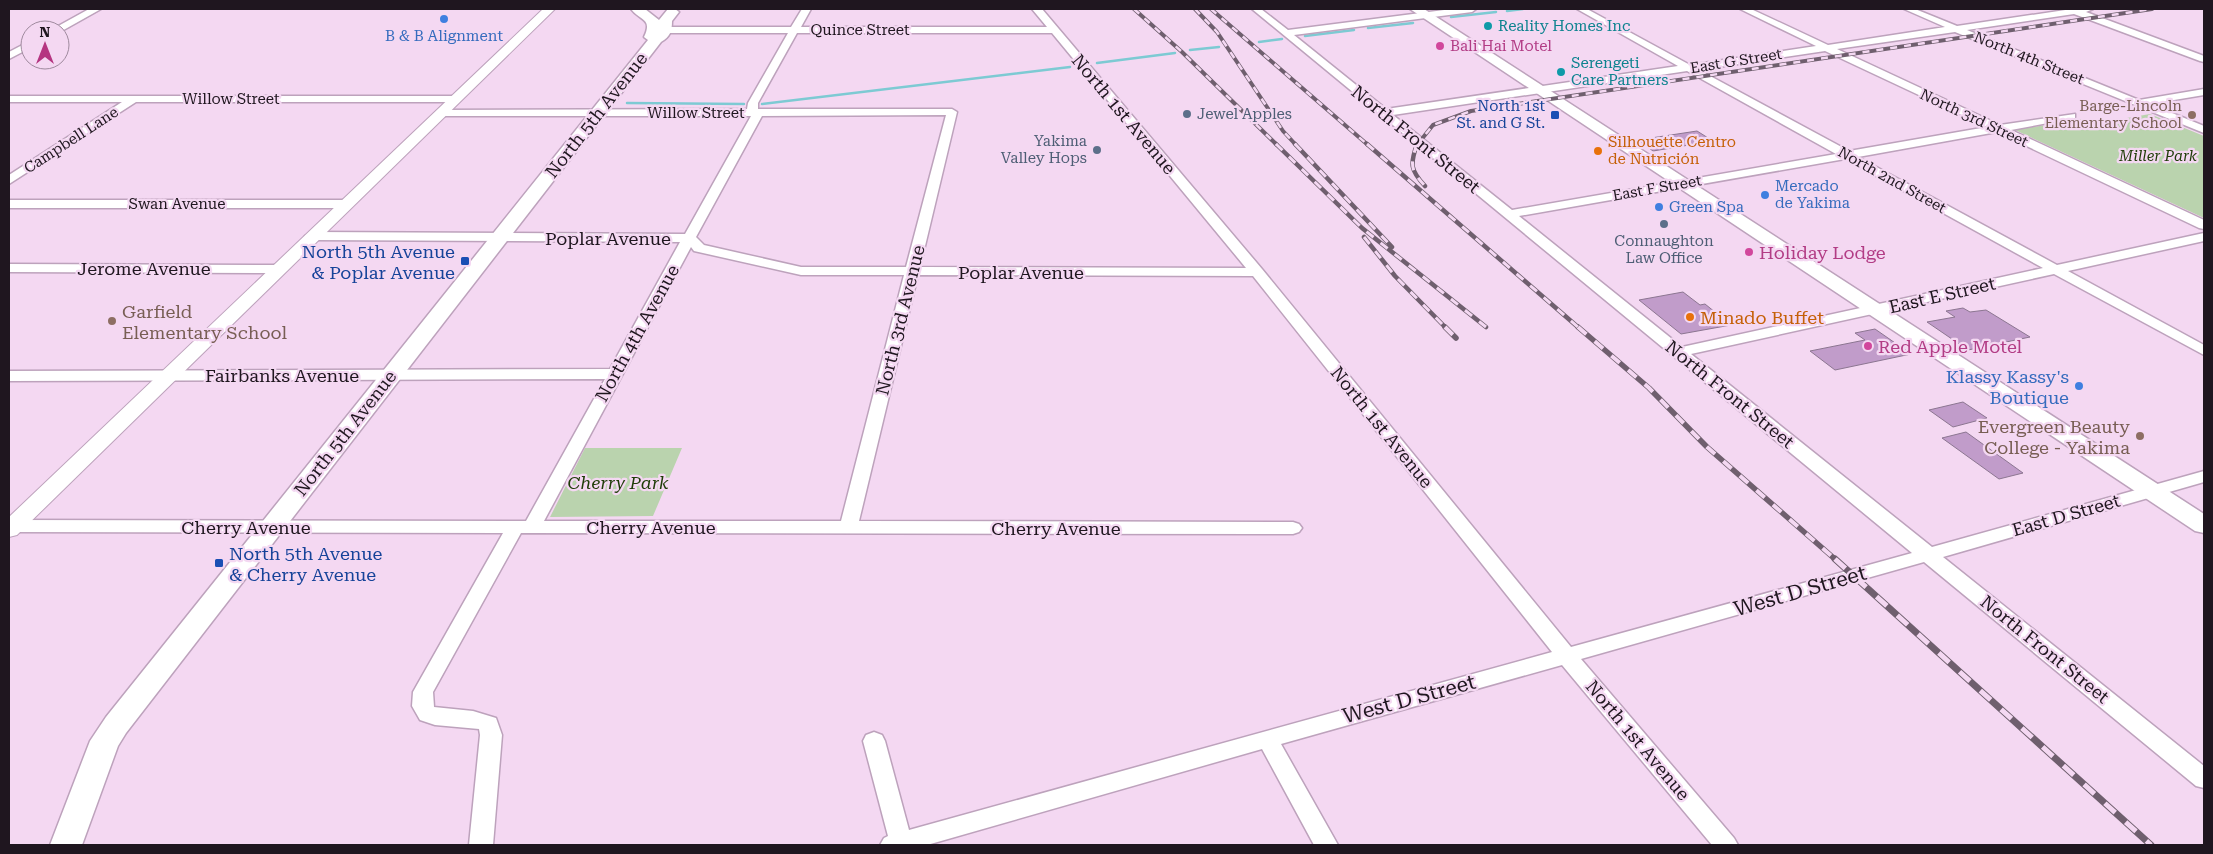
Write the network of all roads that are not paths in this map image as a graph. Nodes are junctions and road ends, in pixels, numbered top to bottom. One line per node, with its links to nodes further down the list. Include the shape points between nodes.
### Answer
1 (96, 9): 15 (street)
2 (549, 9): 32 (street)
3 (806, 9): 17 (street, North 4th Avenue)
4 (1037, 9): 18 (street, North 1st Avenue)
5 (1256, 9): 19 (street, North Front Street)
6 (1472, 9): 14 (street)
7 (1580, 9): 26 (street, North 2nd Street)
8 (1744, 9): 21 (street, North 3rd Street)
9 (1908, 9): 16 (street, North 4th Street)
10 (2091, 9): 13 (street, East G Street); 22 (street)
11 (641, 10): 12 (main road, via 656,14); 20 (main road, North 5th Avenue, via 653,21 655,28 651,37)
12 (676, 10): 20 (main road, North 5th Avenue, via 665,20)
13 (2070, 10): 16 (street, East G Street); 25 (street)
14 (1421, 12): 19 (street); 27 (main road)
15 (70, 23)
16 (1956, 28): 21 (street, East G Street); 31 (street, North 4th Street)
17 (794, 30): 18 (street, Quince Street); 20 (street, Quince Street); 35 (street, North 4th Avenue, via 753,103)
18 (1054, 30): 57 (street, North 1st Avenue)
19 (1286, 33): 38 (street, North Front Street)
20 (661, 35): 37 (main road, North 5th Avenue)
21 (1826, 48): 26 (street, East G Street); 40 (street, North 3rd Street)
22 (2204, 49)
23 (20, 50): 24 (street)
24 (9, 56)
25 (2204, 59)
26 (1688, 68): 27 (street, East G Street); 42 (street, North 2nd Street)
27 (1540, 90): 38 (street, East G Street); 44 (main road)
28 (2204, 92): 31 (street)
29 (9, 99): 30 (street, Willow Street)
30 (134, 99): 32 (street, Willow Street); 33 (street, Campbell Lane)
31 (2138, 103): 41 (street, North 4th Street)
32 (445, 108): 33 (street, Willow Street); 37 (street, Willow Street); 46 (street)
33 (118, 109): 34 (street, Willow Street); 43 (street, Campbell Lane)
34 (9, 110)
35 (755, 112): 36 (street, Willow Street); 37 (street, Willow Street); 51 (street, North 4th Avenue, via 756,120)
36 (952, 112): 56 (street, North 3rd Avenue)
37 (598, 113): 50 (main road, North 5th Avenue)
38 (1383, 113): 47 (street, North Front Street)
39 (2071, 116): 40 (street, East F Street)
40 (1997, 128): 42 (street, East F Street); 48 (street, North 3rd Street)
41 (2204, 130)
42 (1846, 155): 44 (street, East F Street); 55 (street, North 2nd Street)
43 (9, 180)
44 (1683, 184): 47 (street, East F Street); 58 (main road)
45 (9, 204): 46 (street, Swan Avenue)
46 (346, 204): 49 (street)
47 (1509, 214): 60 (street, North Front Street)
48 (2204, 225)
49 (312, 236): 50 (street, Poplar Avenue); 54 (street)
50 (497, 238): 51 (street, Poplar Avenue); 61 (main road, North 5th Avenue)
51 (689, 238): 56 (street, Poplar Avenue, via 699,248 801,271); 62 (street, North 4th Avenue)
52 (2204, 238): 55 (street, East E Street)
53 (9, 268): 54 (street, Jerome Avenue)
54 (280, 269): 63 (street)
55 (2055, 269): 58 (street, East E Street); 59 (street, North 2nd Street)
56 (913, 271): 57 (street, Poplar Avenue); 71 (street, North 3rd Avenue)
57 (1257, 272): 74 (street, North 1st Avenue)
58 (1876, 309): 60 (street, East E Street); 66 (main road)
59 (2204, 351)
60 (1679, 352): 73 (street, North Front Street)
61 (391, 374): 62 (street, Fairbanks Avenue); 63 (street, Fairbanks Avenue); 68 (main road, North 5th Avenue)
62 (615, 374): 69 (street, North 4th Avenue)
63 (171, 375): 64 (street, Fairbanks Avenue); 70 (street)
64 (9, 376)
65 (2204, 476): 66 (street, East D Street)
66 (2152, 491): 67 (main road); 73 (street, East D Street)
67 (2204, 525)
68 (273, 527): 69 (street, Cherry Avenue); 70 (street, Cherry Avenue); 79 (main road, North 5th Avenue, via 105,741)
69 (524, 527): 71 (street, Cherry Avenue); 80 (street, North 4th Avenue, via 423,692 422,706 427,714 440,718 476,718 488,724 491,735)
70 (10, 528)
71 (848, 528): 72 (street, Cherry Avenue)
72 (1293, 528)
73 (1928, 555): 74 (street, West D Street); 77 (street, North Front Street)
74 (1567, 656): 75 (street, West D Street); 82 (street, North 1st Avenue)
75 (1267, 738): 78 (street, West D Street); 81 (street)
76 (874, 741): 78 (street)
77 (2204, 779)
78 (898, 844)
79 (66, 845)
80 (481, 845)
81 (1326, 845)
82 (1726, 845)

